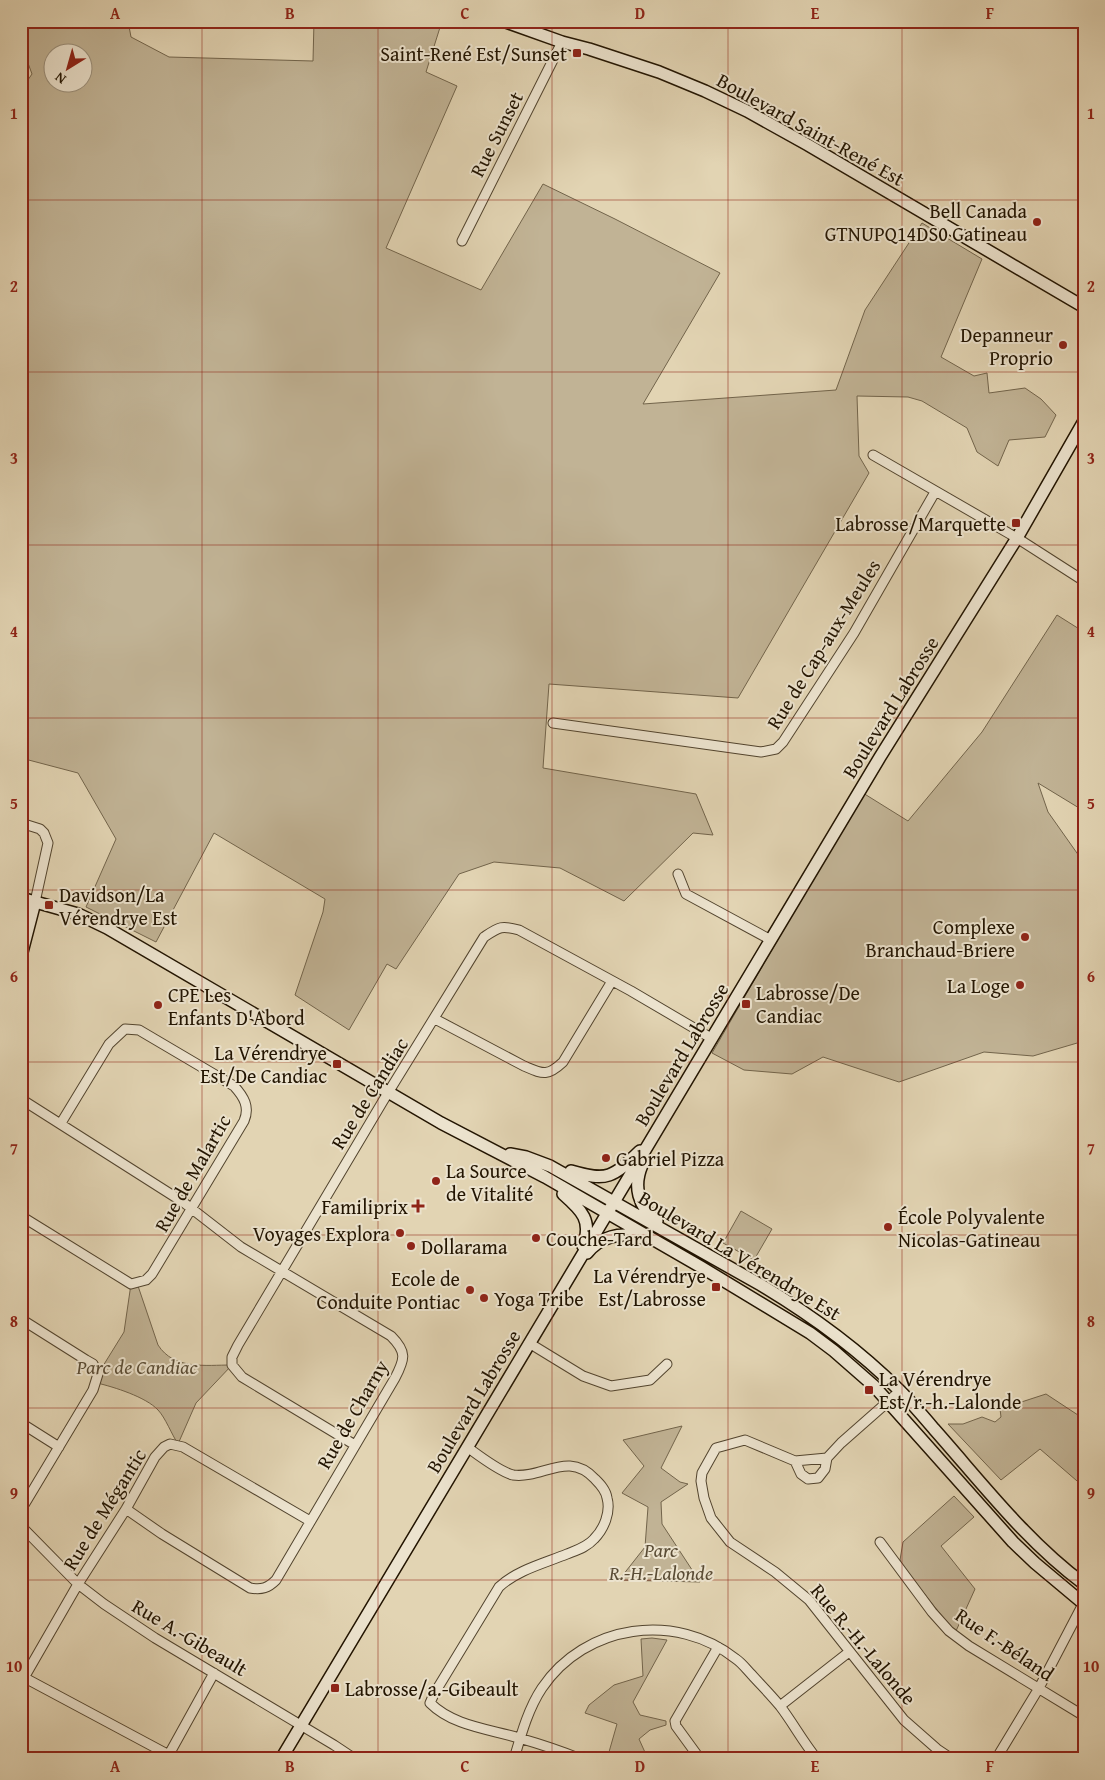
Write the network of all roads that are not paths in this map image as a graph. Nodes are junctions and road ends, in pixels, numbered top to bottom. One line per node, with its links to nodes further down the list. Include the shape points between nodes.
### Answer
1 (503, 21): 2 (main road, Boulevard Saint-René Est)
2 (562, 42): 3 (street, Rue Sunset); 4 (main road, Boulevard Saint-René Est, via 659,72 747,111)
3 (462, 241)
4 (1084, 307)
5 (1084, 421): 8 (main road, Boulevard Labrosse)
6 (873, 455): 7 (street)
7 (935, 492): 8 (street); 10 (street, Rue de Cap-aux-Meules, via 854,633 776,750 761,752)
8 (1017, 538): 9 (street); 15 (main road, Boulevard Labrosse, via 880,757)
9 (1084, 581)
10 (553, 722)
11 (21, 823): 14 (street, via 40,829 48,843)
12 (678, 874): 15 (street, via 686,894)
13 (21, 898): 14 (main road, Boulevard La Vérendrye Est)
14 (35, 902): 16 (main road); 20 (main road, Boulevard La Vérendrye Est, via 78,914 107,928)
15 (771, 940): 19 (main road, Boulevard Labrosse)
16 (21, 956)
17 (612, 981): 18 (street, via 562,1062 547,1073 524,1066); 18 (street, Rue de Candiac, via 506,926 484,937); 19 (street, Rue de Candiac)
18 (435, 1019): 20 (street, Rue de Candiac)
19 (711, 1038): 23 (main road, Boulevard Labrosse)
20 (388, 1093): 24 (main road, Boulevard La Vérendrye Est); 33 (street, Rue de Candiac)
21 (21, 1099): 22 (street, Rue de Charny)
22 (61, 1123): 28 (street, Rue de Charny); 28 (street, Rue de Malartic, via 109,1044 124,1029 139,1030 234,1086 242,1095 246,1114)
23 (652, 1140): 25 (main road, via 623,1168 608,1176 590,1177); 27 (main road, Boulevard Labrosse); 31 (main road, via 638,1174 638,1197 651,1217)
24 (496, 1151): 25 (main road, Boulevard La Vérendrye Est); 26 (main road, Boulevard La Vérendrye Est)
25 (550, 1166): 27 (main road, Boulevard La Vérendrye Est)
26 (545, 1177): 29 (main road, Boulevard La Vérendrye Est); 34 (main road, via 582,1211 586,1223 585,1239)
27 (614, 1201): 29 (main road, Boulevard Labrosse); 31 (main road, Boulevard La Vérendrye Est)
28 (192, 1209): 30 (street, Rue de Malartic, via 152,1274 146,1280 131,1284); 33 (street, Rue de Charny, via 242,1247)
29 (607, 1213): 32 (main road, Boulevard La Vérendrye Est); 34 (main road, Boulevard Labrosse)
30 (21, 1216)
31 (679, 1238): 38 (main road, Boulevard La Vérendrye Est, via 814,1318 855,1349)
32 (664, 1247): 34 (main road, via 632,1235 614,1236 590,1249); 39 (main road, Boulevard La Vérendrye Est, via 810,1334 854,1369)
33 (283, 1270): 41 (street, Rue de Charny, via 391,1336 402,1350 402,1365); 41 (street, Rue de Candiac, via 238,1345 232,1365 242,1377)
34 (571, 1274): 36 (main road, Boulevard Labrosse)
35 (21, 1319): 42 (street, via 92,1364 98,1374 93,1390)
36 (529, 1343): 37 (street, via 583,1376 611,1386 650,1380); 43 (main road, Boulevard Labrosse)
37 (667, 1364)
38 (900, 1391): 39 (street, Rue R.-H.-Lalonde); 52 (main road, Boulevard La Vérendrye Est, via 1026,1534)
39 (888, 1402): 44 (street, Rue R.-H.-Lalonde); 53 (main road, Boulevard La Vérendrye Est, via 1013,1542)
40 (21, 1424): 42 (street)
41 (356, 1445): 48 (street, Rue de Charny)
42 (59, 1447): 47 (street)
43 (467, 1447): 61 (main road, Boulevard Labrosse); 62 (street, via 510,1474 522,1476 578,1466 590,1474 608,1498 609,1510 594,1539 583,1547 514,1576 499,1587 430,1702 448,1716)
44 (827, 1458): 45 (street, Rue R.-H.-Lalonde); 45 (street, Rue R.-H.-Lalonde, via 825,1469 818,1478 808,1479 801,1474)
45 (795, 1461): 55 (street, Rue R.-H.-Lalonde, via 745,1440 716,1448 702,1473 704,1498 710,1518 730,1542 809,1600)
46 (126, 1509): 48 (street, Rue de Mégantic, via 160,1451 170,1444 178,1444); 48 (street, Rue de Charny, via 170,1540 258,1590 276,1580); 51 (street, Rue de Mégantic)
47 (21, 1510)
48 (310, 1521)
49 (21, 1526): 51 (street, Rue A.-Gibeault)
50 (880, 1542): 58 (street, Rue F.-Béland, via 949,1631)
51 (78, 1584): 56 (street, Rue A.-Gibeault, via 118,1614); 57 (street, Rue de Mégantic)
52 (1084, 1584)
53 (1084, 1603): 58 (street)
54 (718, 1647): 59 (street, via 737,1659); 62 (street, via 679,1631 657,1629 632,1631 593,1644 570,1658 542,1688); 68 (street, via 675,1721)
55 (849, 1652): 59 (street); 70 (street, Rue R.-H.-Lalonde, via 904,1720)
56 (214, 1673): 61 (street, Rue A.-Gibeault); 63 (street)
57 (23, 1680): 63 (street)
58 (1039, 1688): 60 (street, Rue F.-Béland); 71 (street)
59 (780, 1706): 69 (street)
60 (1084, 1716)
61 (301, 1725): 64 (main road, Boulevard Labrosse); 65 (street, Rue A.-Gibeault)
62 (520, 1738): 66 (street); 67 (street)
63 (168, 1757)
64 (281, 1759)
65 (355, 1759)
66 (514, 1759)
67 (581, 1759)
68 (700, 1759)
69 (817, 1759)
70 (952, 1759)
71 (996, 1759)

